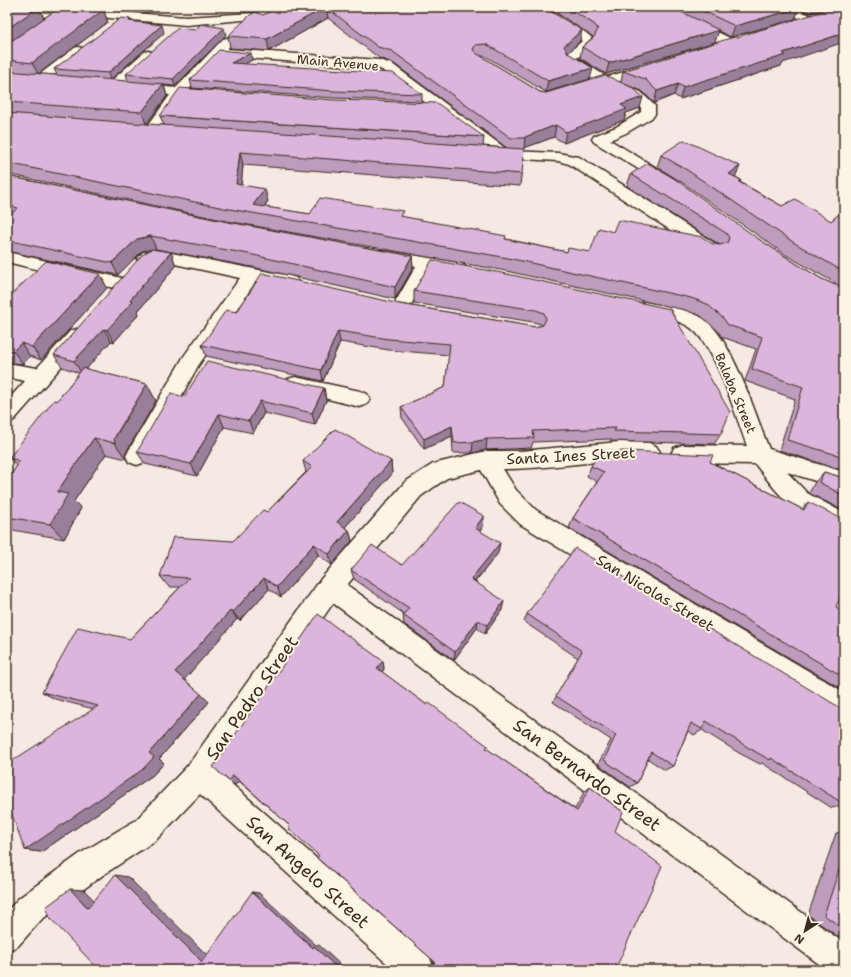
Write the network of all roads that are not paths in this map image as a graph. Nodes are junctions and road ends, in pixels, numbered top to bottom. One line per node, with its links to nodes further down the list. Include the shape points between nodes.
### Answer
1 (288, 7): 10 (street)
2 (533, 7): 28 (street, via 586,37 586,45 570,56 571,60)
3 (657, 7): 20 (street)
4 (782, 7): 12 (street)
5 (146, 12): 11 (street); 13 (street)
6 (62, 13): 9 (street); 11 (street, via 97,13); 15 (street)
7 (224, 13): 10 (street); 13 (street)
8 (824, 15): 12 (street)
9 (7, 16)
10 (254, 16): 23 (street)
11 (123, 17): 16 (street)
12 (810, 19): 14 (street)
13 (186, 21): 17 (street)
14 (796, 24)
15 (44, 26)
16 (111, 26)
17 (174, 32)
18 (746, 39): 20 (street)
19 (87, 44): 26 (street)
20 (732, 44): 22 (street)
21 (156, 48): 30 (street)
22 (717, 48)
23 (216, 52): 32 (street); 34 (street, Main Avenue, via 379,64 393,70)
24 (664, 63): 28 (street)
25 (27, 79): 26 (street)
26 (41, 80): 27 (street)
27 (63, 81)
28 (606, 82): 31 (street); 41 (street, via 636,96 648,106 648,114 600,139)
29 (100, 84): 30 (street)
30 (115, 85): 32 (street)
31 (572, 92)
32 (178, 93): 33 (street); 37 (street)
33 (224, 96)
34 (440, 107): 35 (street); 40 (street, Main Avenue)
35 (417, 108)
36 (136, 130): 37 (street)
37 (151, 131): 38 (street)
38 (167, 132)
39 (474, 153): 40 (street)
40 (506, 155): 42 (street, via 574,160)
41 (682, 191)
42 (714, 251)
43 (372, 253): 45 (street)
44 (7, 256): 47 (street, via 117,290 149,256 156,255)
45 (426, 262): 46 (street); 50 (street)
46 (477, 272)
47 (252, 274): 48 (street); 58 (street, via 199,363)
48 (304, 286)
49 (633, 305): 57 (street, Balaba Street, via 685,317 698,324 712,338 725,361)
50 (401, 308)
51 (87, 325): 53 (street)
52 (7, 370): 53 (street)
53 (40, 376): 56 (street)
54 (276, 380): 55 (street)
55 (360, 399)
56 (7, 414)
57 (761, 455): 59 (street, Santa Ines Street, via 619,451 520,460); 60 (street, Santa Ines Street); 61 (street, Balaba Street, via 799,500)
58 (137, 456)
59 (486, 460): 62 (street, San Pedro Street, via 441,470 413,489); 63 (street, San Nicolas Street, via 508,498 528,517)
60 (844, 481)
61 (844, 524)
62 (330, 587): 64 (street, San Pedro Street); 66 (street, San Bernardo Street)
63 (844, 707)
64 (199, 774): 65 (street, San Pedro Street, via 146,830 92,864 30,909); 67 (street, San Angelo Street)
65 (7, 935)
66 (844, 963)
67 (418, 970)

